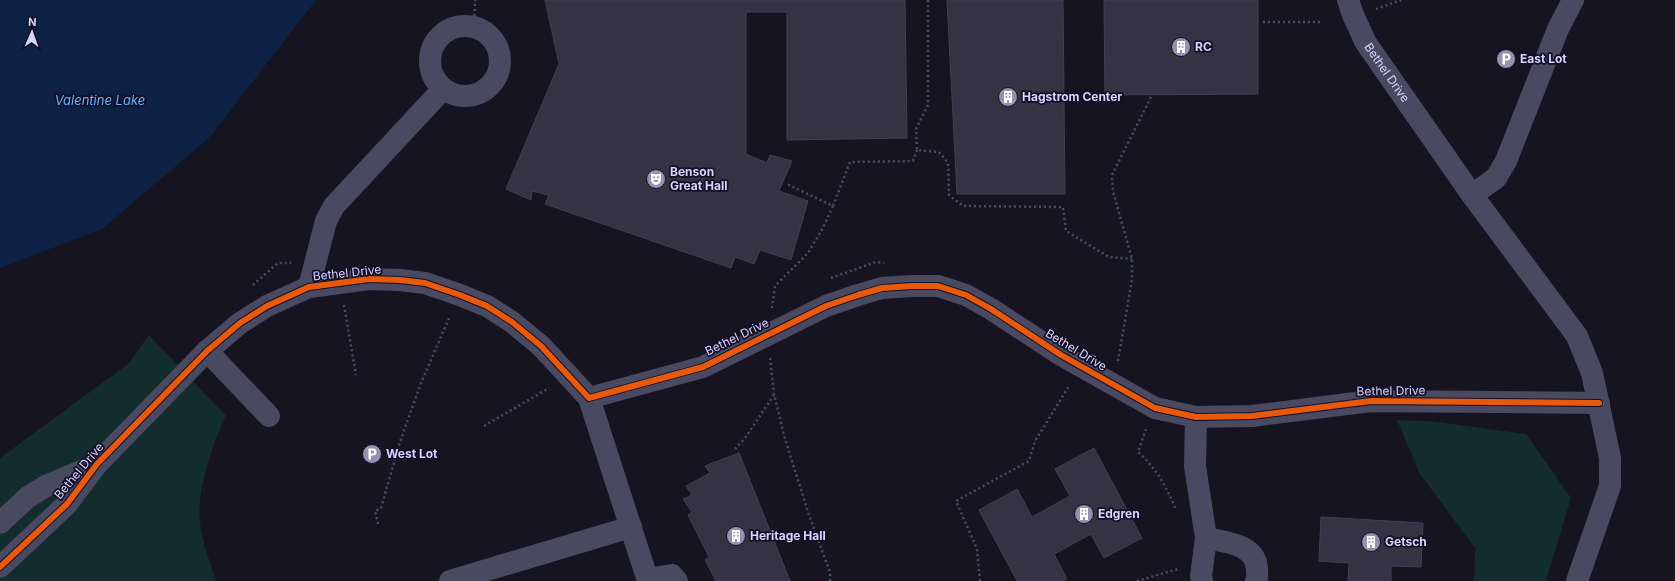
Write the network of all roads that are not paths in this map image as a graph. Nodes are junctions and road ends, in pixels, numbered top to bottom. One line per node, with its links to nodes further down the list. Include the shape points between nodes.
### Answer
1 (1348, 0): 4 (street, Bethel Drive, via 1352,15 1366,43)
2 (1573, 0): 4 (street, via 1558,29 1506,161 1496,178)
3 (442, 89): 3 (street, via 453,95 469,96 484,91 494,80 500,67 500,55 495,42 487,33 474,26 460,25 444,32 432,45 429,60 432,76); 5 (street, via 334,206 326,221)
4 (1472, 196): 8 (street, Bethel Drive, via 1577,336 1592,373)
5 (309, 287): 6 (street, Bethel Drive, via 267,306 240,323); 7 (street, Bethel Drive, via 361,280 400,280 426,283 460,294 487,306 512,322 541,346)
6 (207, 351): 9 (street); 11 (street, Bethel Drive)
7 (589, 398): 10 (street, Bethel Drive, via 703,367 826,306 858,295 882,288 938,286 966,295 991,309 1061,355 1155,408); 13 (street)
8 (1599, 403): 10 (street, Bethel Drive, via 1371,401 1252,416); 21 (street, Bethel Drive, via 1610,458 1610,486)
9 (269, 416)
10 (1196, 417): 14 (street, via 1195,466)
11 (97, 464): 12 (street, Bethel Drive, via 40,490); 15 (street, Bethel Drive, via 67,504)
12 (0, 523)
13 (631, 527): 16 (street); 17 (street)
14 (1206, 538): 19 (street); 20 (street, via 1238,545 1249,552 1256,563)
15 (0, 567)
16 (648, 580): 18 (street, via 672,575)
17 (450, 581)
18 (677, 581)
19 (1202, 581)
20 (1256, 581)
21 (1577, 581)

